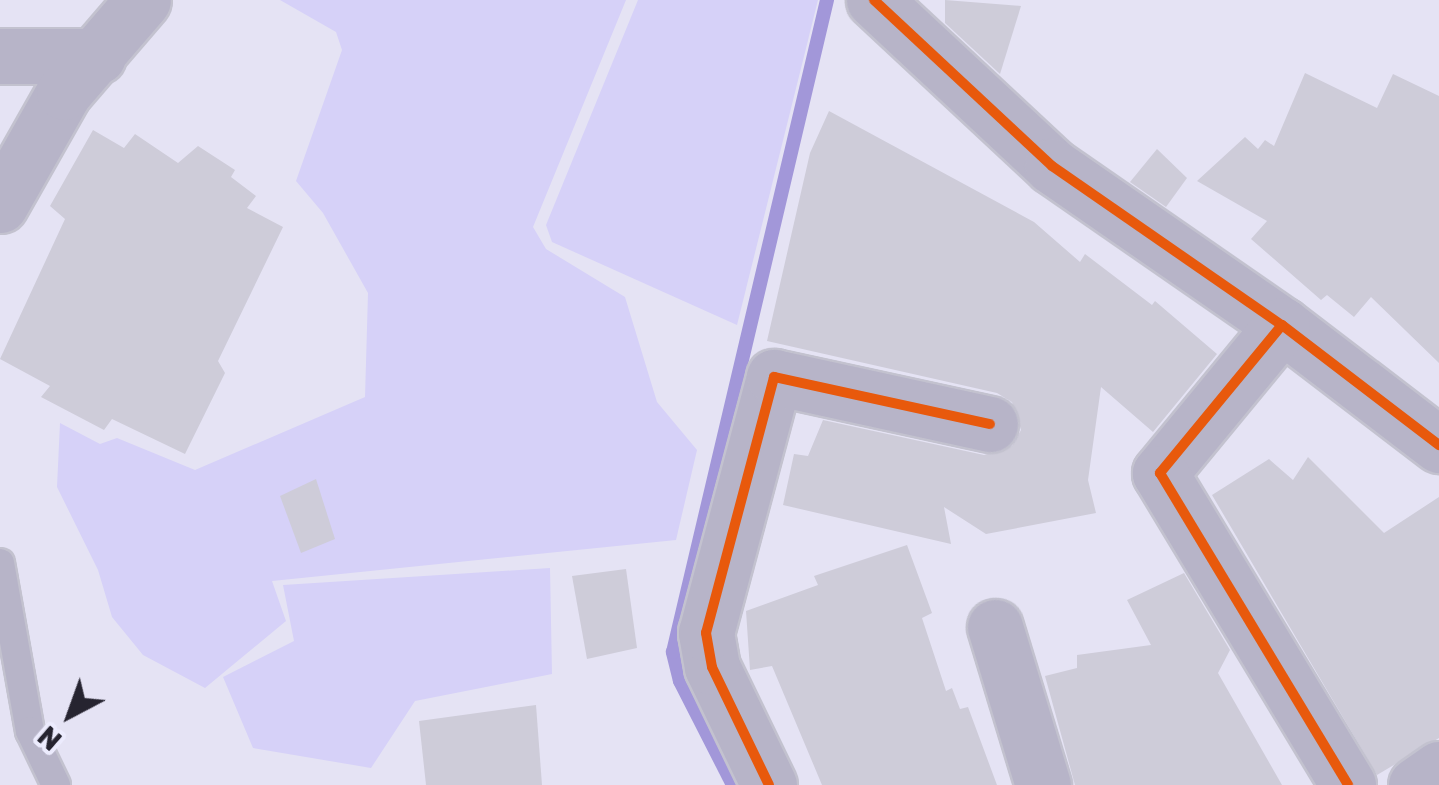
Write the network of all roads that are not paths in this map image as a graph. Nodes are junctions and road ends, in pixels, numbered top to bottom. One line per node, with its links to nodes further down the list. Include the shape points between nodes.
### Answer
1 (143, 0): 4 (street)
2 (874, 0): 6 (street, via 1052,166)
3 (0, 56): 4 (street)
4 (98, 56): 5 (street, via 38,130)
5 (0, 205)
6 (1282, 325): 8 (street); 15 (street, via 1160,473)
7 (990, 424): 13 (street, via 774,377 706,633 712,667)
8 (1439, 445)
9 (0, 563): 12 (lane, via 30,731)
10 (996, 627): 14 (street)
11 (1439, 770): 16 (street)
12 (56, 785)
13 (768, 785)
14 (1044, 785)
15 (1348, 785)
16 (1416, 785)

